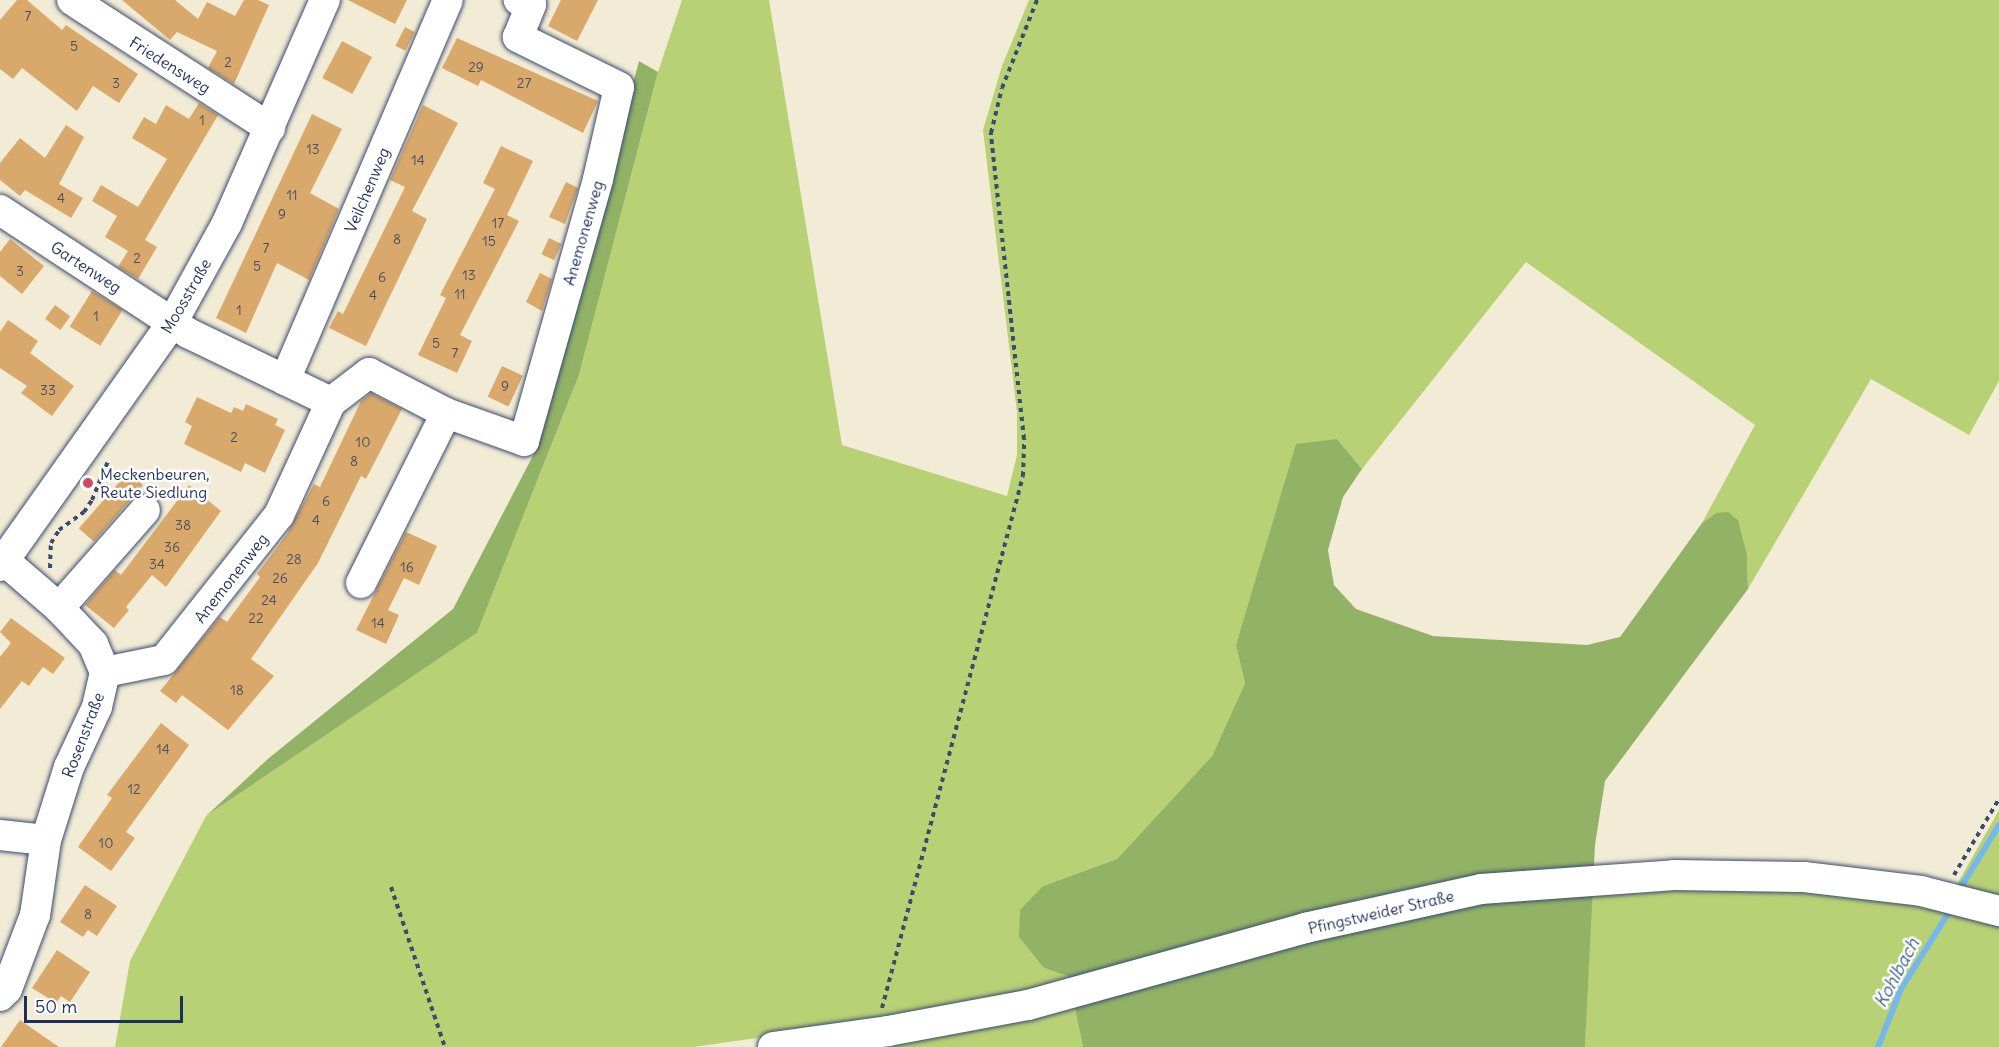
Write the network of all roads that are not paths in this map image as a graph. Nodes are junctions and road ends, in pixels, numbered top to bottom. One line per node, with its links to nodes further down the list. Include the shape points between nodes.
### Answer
1 (72, 0): 5 (street, Friedensweg)
2 (325, 0): 5 (street, Moosstraße)
3 (448, 0): 8 (street, Veilchenweg)
4 (528, 1): 10 (street, Anemonenweg, via 518,37 619,87 598,179 524,441)
5 (270, 128): 7 (street, Moosstraße, via 226,223)
6 (0, 210): 7 (street, Gartenweg)
7 (172, 323): 8 (street); 12 (street, Moosstraße)
8 (285, 380): 9 (street)
9 (331, 402): 10 (street, Anemonenweg, via 369,373); 15 (street, Anemonenweg, via 279,515 210,606 164,660)
10 (446, 413): 13 (street)
11 (145, 510): 14 (street)
12 (1, 561): 14 (street, Rosenstraße)
13 (361, 583)
14 (59, 608): 15 (street, Rosenstraße, via 93,644)
15 (105, 672): 17 (street, Rosenstraße, via 97,706 69,767)
16 (0, 836): 17 (street)
17 (46, 840): 19 (street, Rosenstraße, via 35,915 7,989)
18 (1999, 911): 20 (street, Pfingstweider Straße, via 1868,883 1736,875 1674,875 1481,889 1305,928 1028,1005)
19 (0, 996)
20 (773, 1047)

